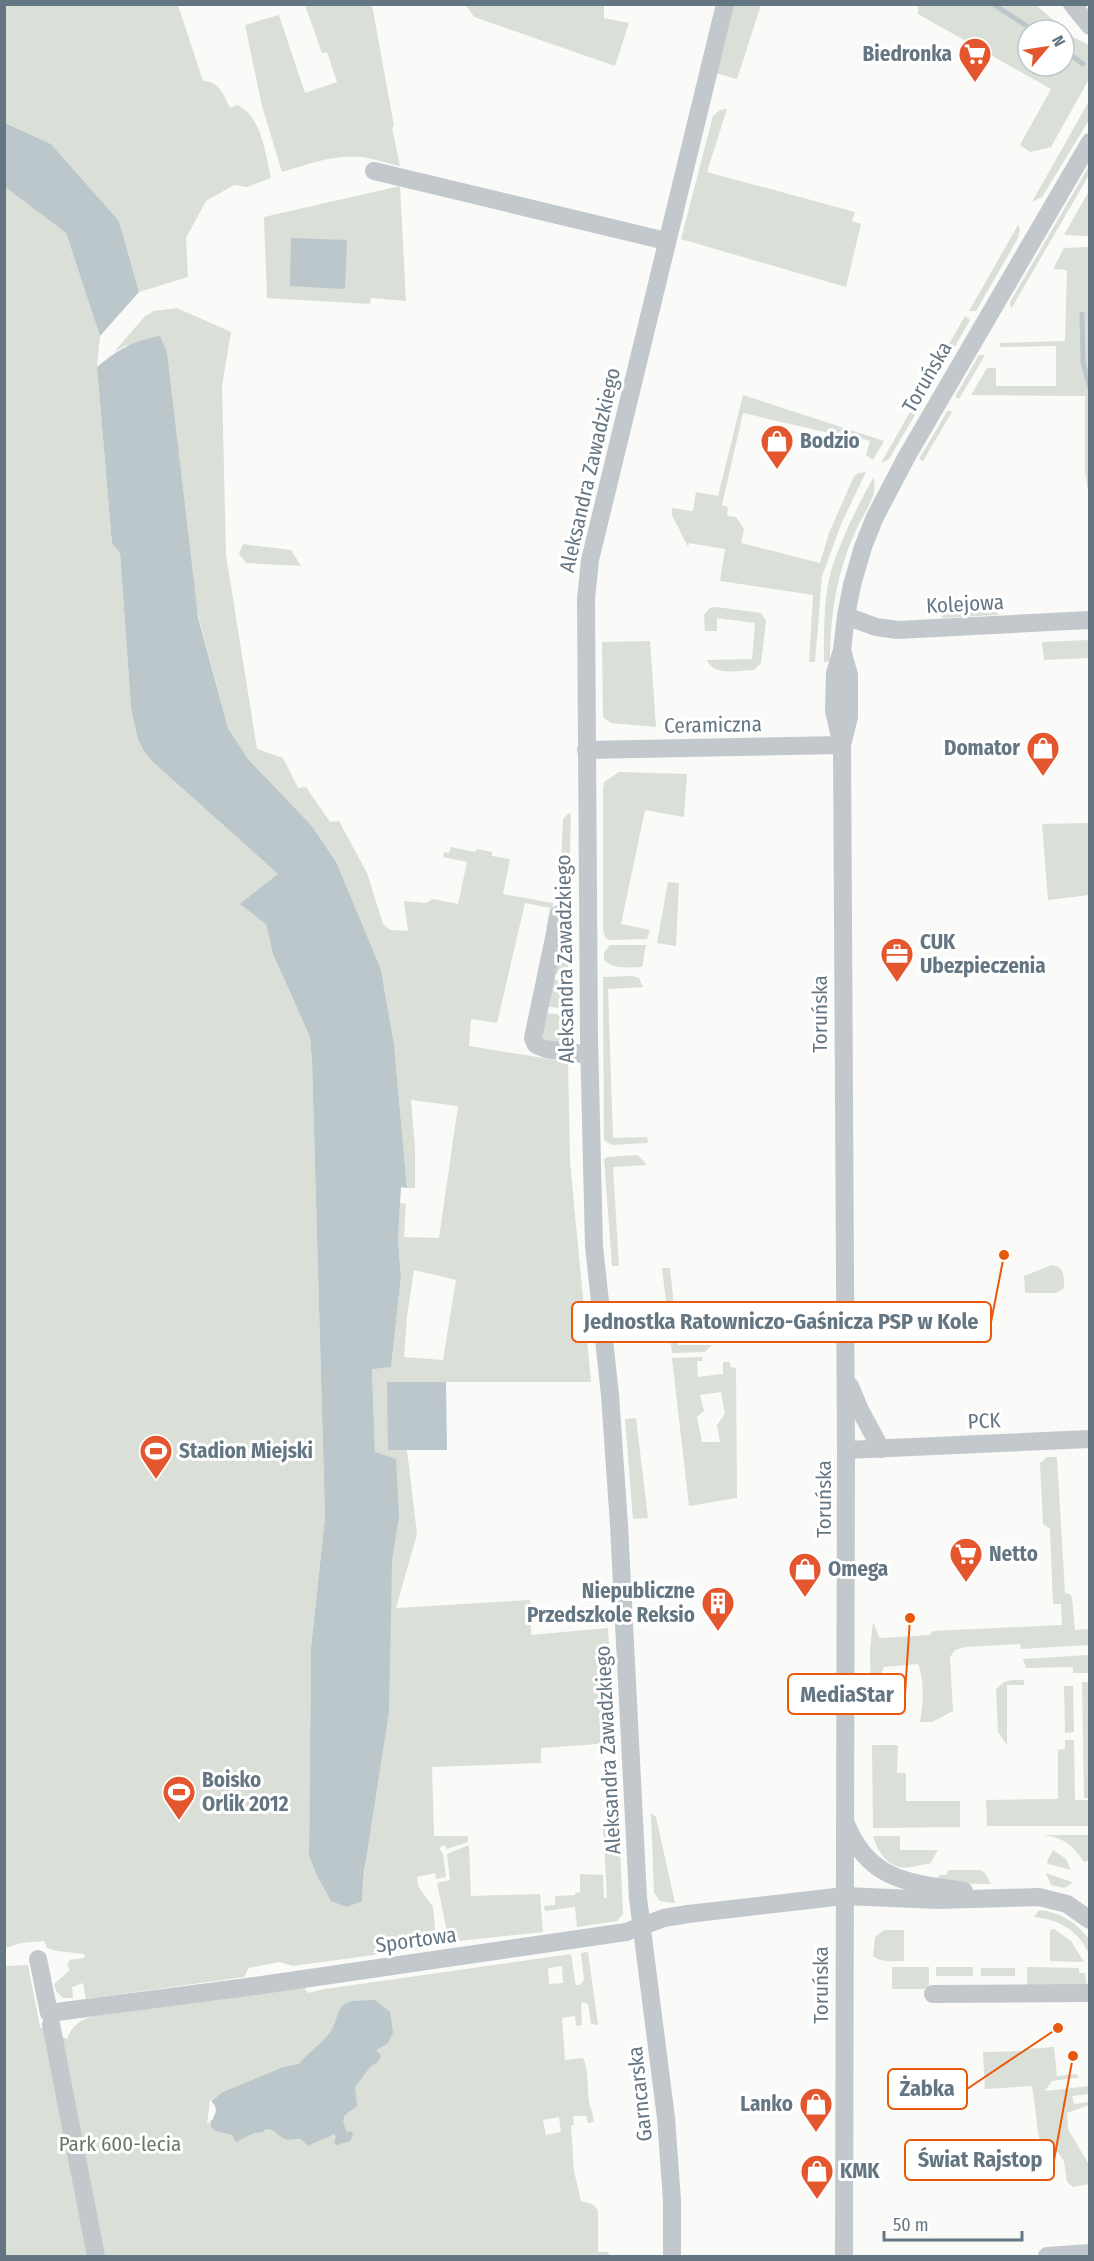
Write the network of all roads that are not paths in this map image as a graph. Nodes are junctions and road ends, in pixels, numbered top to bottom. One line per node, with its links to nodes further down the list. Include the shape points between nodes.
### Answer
1 (725, 4): 6 (street, Aleksandra Zawadzkiego)
2 (1072, 4): 3 (street)
3 (1089, 26)
4 (1089, 142): 7 (street, Toruńska, via 885,497 863,548)
5 (374, 171): 6 (street)
6 (666, 242): 10 (street, Aleksandra Zawadzkiego, via 590,560 585,633)
7 (846, 616): 8 (street, Kolejowa, via 898,630); 9 (street, Toruńska, via 834,680 834,711)
8 (1089, 620)
9 (842, 744): 10 (street, Ceramiczna); 13 (street, Toruńska)
10 (586, 750): 12 (street, Aleksandra Zawadzkiego)
11 (559, 914): 12 (street, via 533,1038 536,1045 546,1049)
12 (589, 1055): 21 (street, Aleksandra Zawadzkiego, via 594,1246 620,1526)
13 (846, 1376): 15 (street); 16 (street, Toruńska)
14 (1089, 1439): 15 (street, PCK)
15 (881, 1449): 16 (street, PCK)
16 (846, 1450): 17 (street, Toruńska)
17 (845, 1822): 18 (street, Toruńska); 19 (street, via 863,1855 891,1877)
18 (844, 1896): 19 (street, Sportowa); 21 (street, Sportowa, via 688,1914); 29 (street, Toruńska)
19 (1006, 1898): 20 (street, via 1052,1899 1074,1908)
20 (1089, 1920)
21 (642, 1926): 22 (street, Sportowa, via 615,1934 49,2013); 28 (street, Garncarska, via 666,2118)
22 (38, 1959)
23 (1089, 1993): 24 (street)
24 (933, 1994)
25 (51, 2024): 27 (street)
26 (1089, 2253): 30 (street)
27 (96, 2256)
28 (672, 2256)
29 (844, 2256)
30 (1047, 2256)

